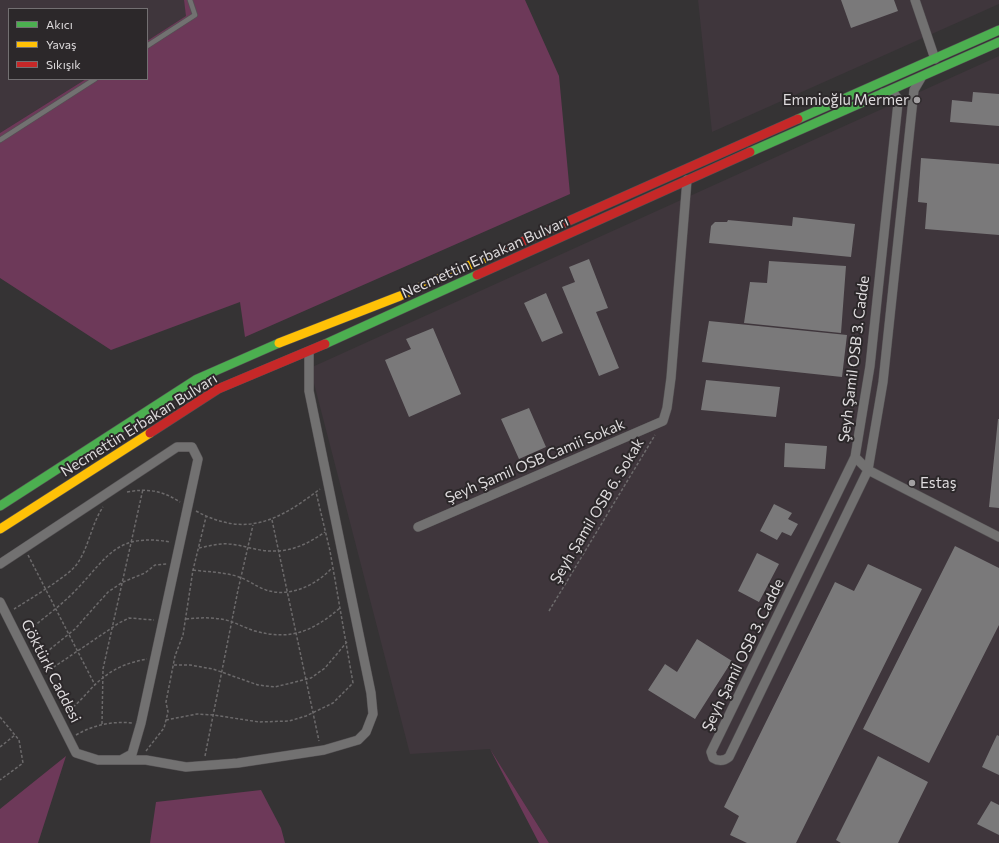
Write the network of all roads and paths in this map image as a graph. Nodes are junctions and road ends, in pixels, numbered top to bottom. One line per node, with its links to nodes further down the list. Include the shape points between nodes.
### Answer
1 (190, 0): 5 (lane, via 194,15)
2 (915, 0): 6 (street)
3 (999, 30): 6 (main road, Necmettin Erbakan Bulvarı)
4 (999, 42): 7 (main road, Necmettin Erbakan Bulvarı)
5 (148, 45)
6 (935, 59): 21 (main road, Necmettin Erbakan Bulvarı, via 400,296 294,337 197,379)
7 (923, 75): 9 (main road, Necmettin Erbakan Bulvarı); 15 (street, via 914,90 884,382)
8 (93, 80): 10 (lane)
9 (883, 93): 11 (main road, Necmettin Erbakan Bulvarı); 14 (street, Şeyh Şamil OSB 3. Cadde, via 897,97 898,103 870,366)
10 (0, 140)
11 (687, 180): 12 (main road, Necmettin Erbakan Bulvarı); 26 (street, Şeyh Şamil OSB Camii Sokak, via 671,378 668,408 663,421)
12 (309, 352): 16 (street, via 309,391); 27 (main road, Necmettin Erbakan Bulvarı, via 218,389)
13 (655, 435): 47 (path, Şeyh Şamil OSB 6. Sokak)
14 (855, 457): 15 (street); 15 (street, Şeyh Şamil OSB 3. Cadde, via 711,752 713,758 718,761 729,757)
15 (868, 470): 29 (street)
16 (328, 483): 19 (path); 76 (street, via 373,714 366,732 358,740)
17 (143, 489): 18 (path); 22 (path, via 168,494); 30 (path)
18 (126, 492)
19 (316, 492): 24 (path); 28 (path)
20 (108, 502): 42 (path, via 96,518 76,566)
21 (0, 506)
22 (187, 506): 23 (path); 31 (street); 33 (street, via 198,459 192,447 177,447)
23 (206, 516): 25 (path, via 224,523); 34 (path)
24 (272, 519): 25 (path); 35 (path)
25 (254, 524): 32 (path)
26 (418, 527)
27 (0, 529)
28 (326, 532): 35 (path, via 304,545); 38 (path)
29 (999, 537)
30 (132, 542): 31 (path, via 155,540); 41 (path); 45 (path, via 111,552)
31 (179, 544): 37 (street)
32 (248, 547): 34 (path, via 219,544); 35 (path); 40 (path)
33 (25, 548): 36 (street); 42 (path)
34 (198, 548): 39 (path)
35 (278, 551): 43 (path)
36 (0, 564)
37 (174, 566): 41 (path, via 164,563 155,565 145,573); 50 (street)
38 (332, 567): 43 (path, via 306,587); 46 (path)
39 (193, 570): 40 (path, via 219,572); 49 (path)
40 (241, 578): 43 (path, via 267,590); 51 (path)
41 (123, 582): 52 (path); 53 (path, via 108,592)
42 (45, 588): 45 (path); 48 (path)
43 (287, 592): 54 (path)
44 (0, 602): 48 (street, Göktürk Caddesi)
45 (55, 608): 53 (path); 55 (path)
46 (340, 608): 54 (path, via 322,623); 56 (path)
47 (549, 611)
48 (6, 615): 55 (street, Göktürk Caddesi)
49 (186, 619): 51 (path, via 221,619); 60 (path)
50 (162, 622): 52 (path, via 128,618); 58 (street)
51 (231, 622): 54 (path, via 272,635); 61 (path)
52 (114, 627): 57 (path); 63 (path, via 103,669)
53 (69, 634): 57 (path); 59 (path)
54 (296, 634): 64 (path)
55 (19, 640): 59 (street, Göktürk Caddesi)
56 (347, 642): 64 (path, via 324,668); 66 (path, via 354,683 333,703)
57 (78, 652): 62 (path); 65 (path)
58 (154, 660): 63 (path, via 148,658 137,661 120,667); 71 (street)
59 (31, 664): 62 (street, Göktürk Caddesi)
60 (174, 665): 61 (path, via 190,665); 70 (path, via 166,702)
61 (221, 672): 64 (path, via 258,685 275,687); 67 (path)
62 (38, 677): 68 (street, Göktürk Caddesi)
63 (104, 677): 65 (path); 72 (path)
64 (306, 680): 66 (path)
65 (95, 685): 68 (path, via 79,703)
66 (313, 713): 67 (path, via 273,723); 76 (path)
67 (213, 715): 70 (path, via 186,715); 79 (path)
68 (57, 716): 74 (street, Göktürk Caddesi)
69 (0, 717): 73 (path)
70 (166, 720): 77 (path, via 164,728 145,752)
71 (141, 723): 72 (path); 77 (street)
72 (102, 724): 74 (path)
73 (15, 736): 75 (path); 80 (path, via 19,740 23,763)
74 (69, 739): 78 (street, Göktürk Caddesi, via 76,753 98,760)
75 (0, 747)
76 (322, 751): 79 (street)
77 (132, 754): 78 (street)
78 (119, 761): 79 (street, via 146,760 186,768)
79 (202, 766)
80 (0, 780)

